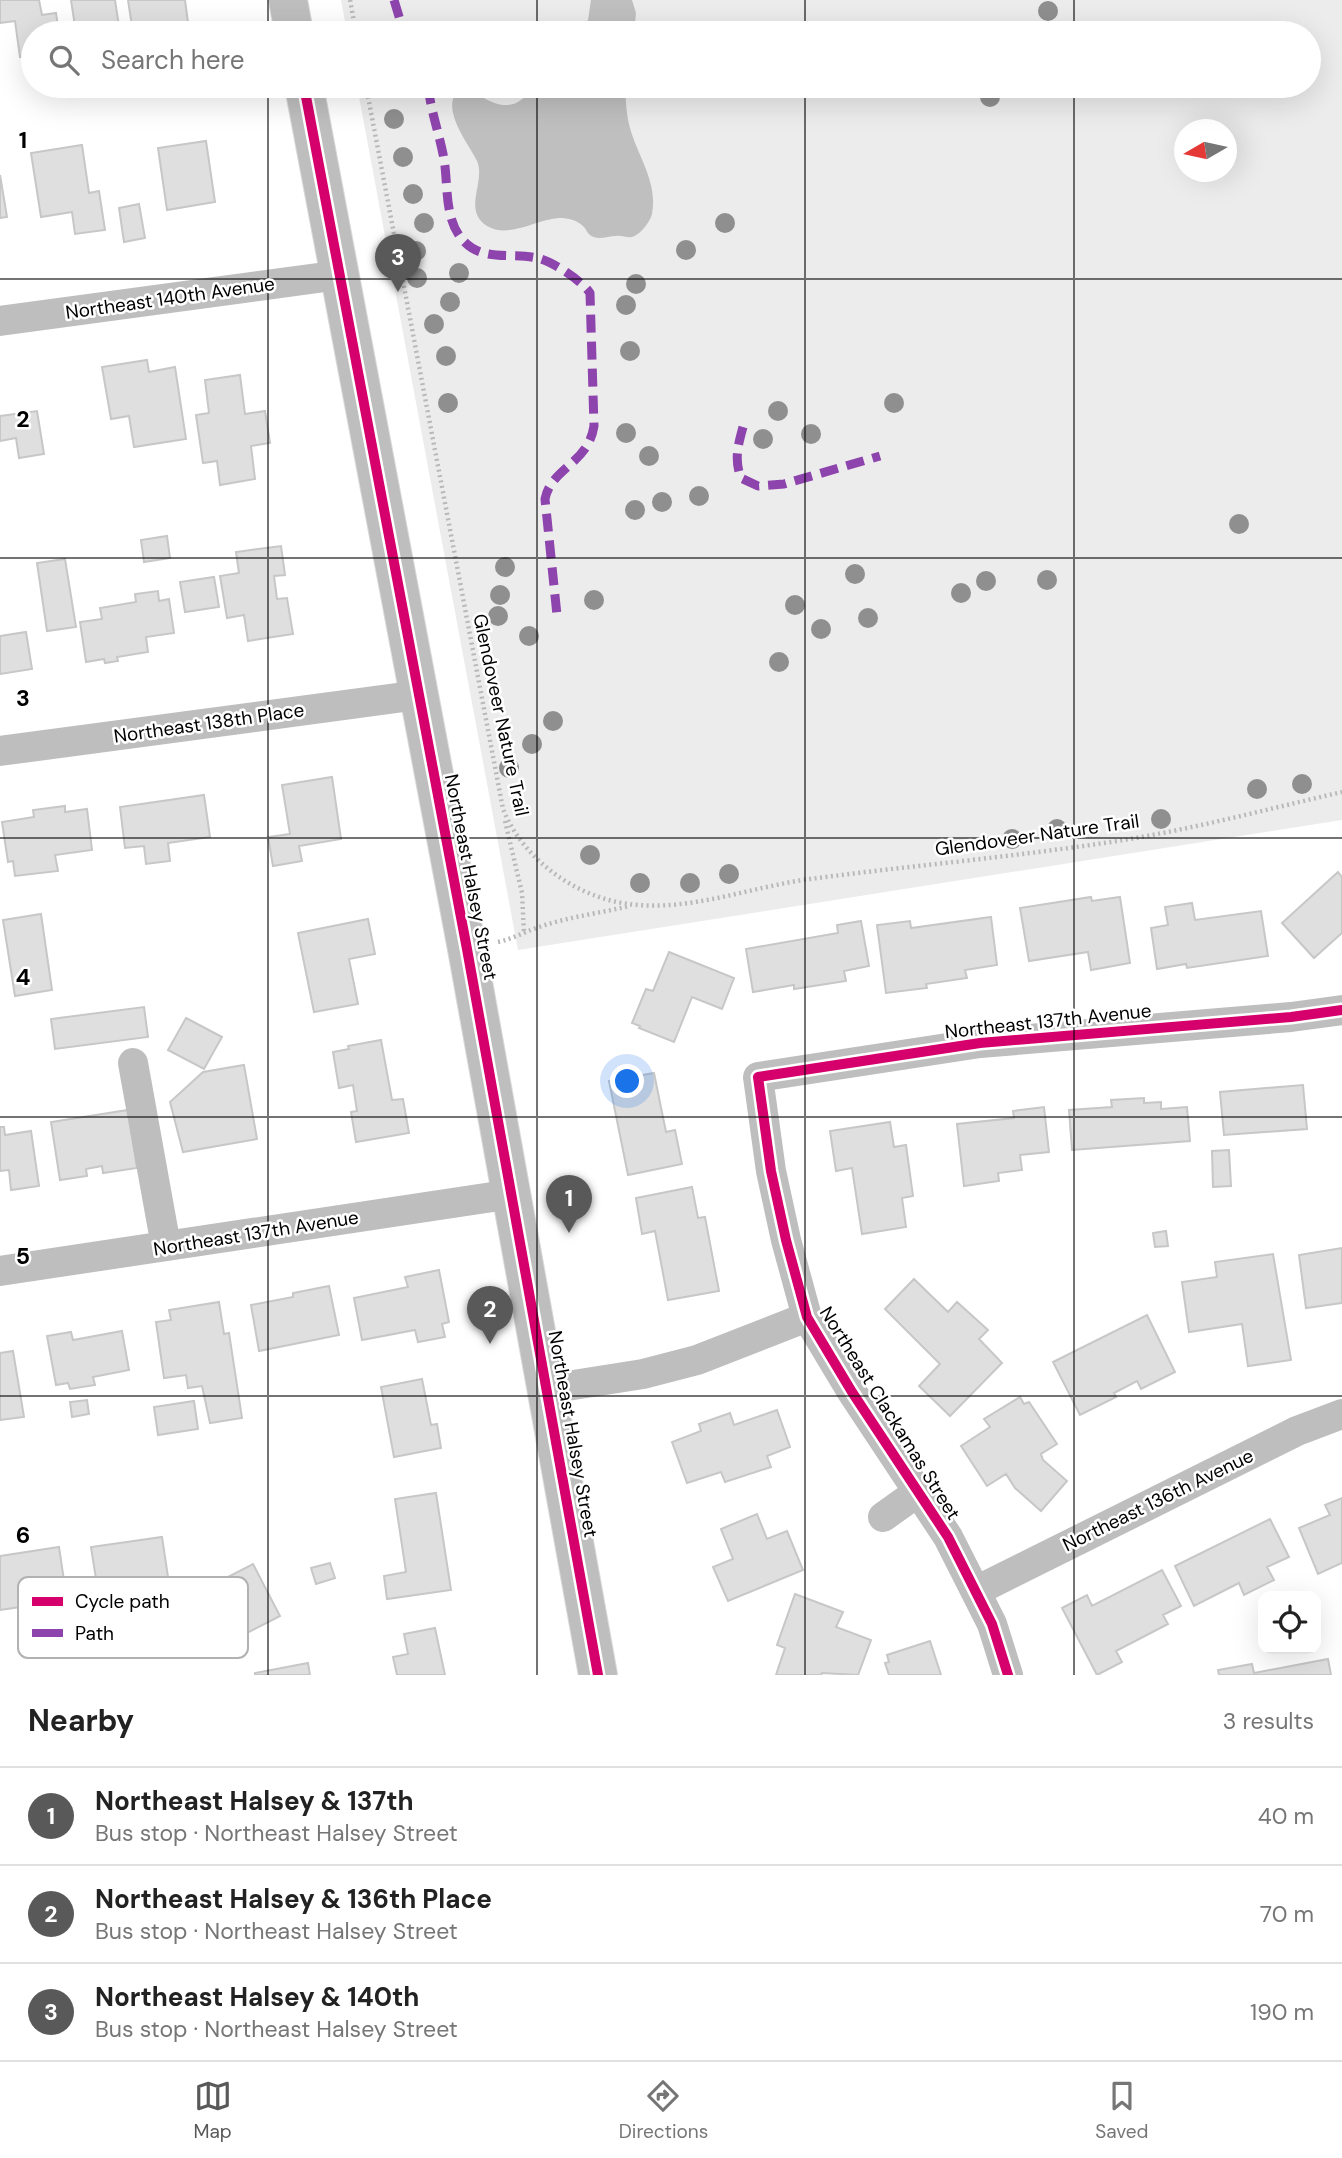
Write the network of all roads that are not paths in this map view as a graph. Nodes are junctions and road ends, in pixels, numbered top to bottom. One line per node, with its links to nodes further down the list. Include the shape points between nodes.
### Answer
1 (288, 0): 2 (main road)
2 (292, 21)
3 (306, 98): 4 (main road, Northeast Halsey Street)
4 (340, 275): 5 (street, Northeast 140th Avenue); 6 (main road, Northeast Halsey Street)
5 (0, 321)
6 (419, 695): 7 (street, Northeast 138th Place); 11 (main road, Northeast Halsey Street)
7 (0, 751)
8 (1342, 1010): 10 (street, Northeast 137th Avenue, via 981,1044)
9 (133, 1063): 12 (street)
10 (758, 1077): 14 (street, Northeast Clackamas Street, via 771,1171)
11 (512, 1194): 12 (street, Northeast 137th Avenue); 15 (main road, Northeast Halsey Street)
12 (166, 1246): 13 (street, Northeast 137th Avenue)
13 (0, 1271)
14 (807, 1317): 15 (street, via 697,1360); 17 (street, Northeast Clackamas Street)
15 (548, 1389): 20 (main road, Northeast Halsey Street)
16 (1342, 1414): 19 (street, Northeast 136th Avenue, via 1297,1431)
17 (918, 1492): 18 (street, Northeast Clackamas Street); 19 (street, Northeast Clackamas Street, via 948,1537)
18 (883, 1517)
19 (975, 1591): 21 (street, Northeast Clackamas Street, via 992,1624)
20 (598, 1675)
21 (1008, 1675)

